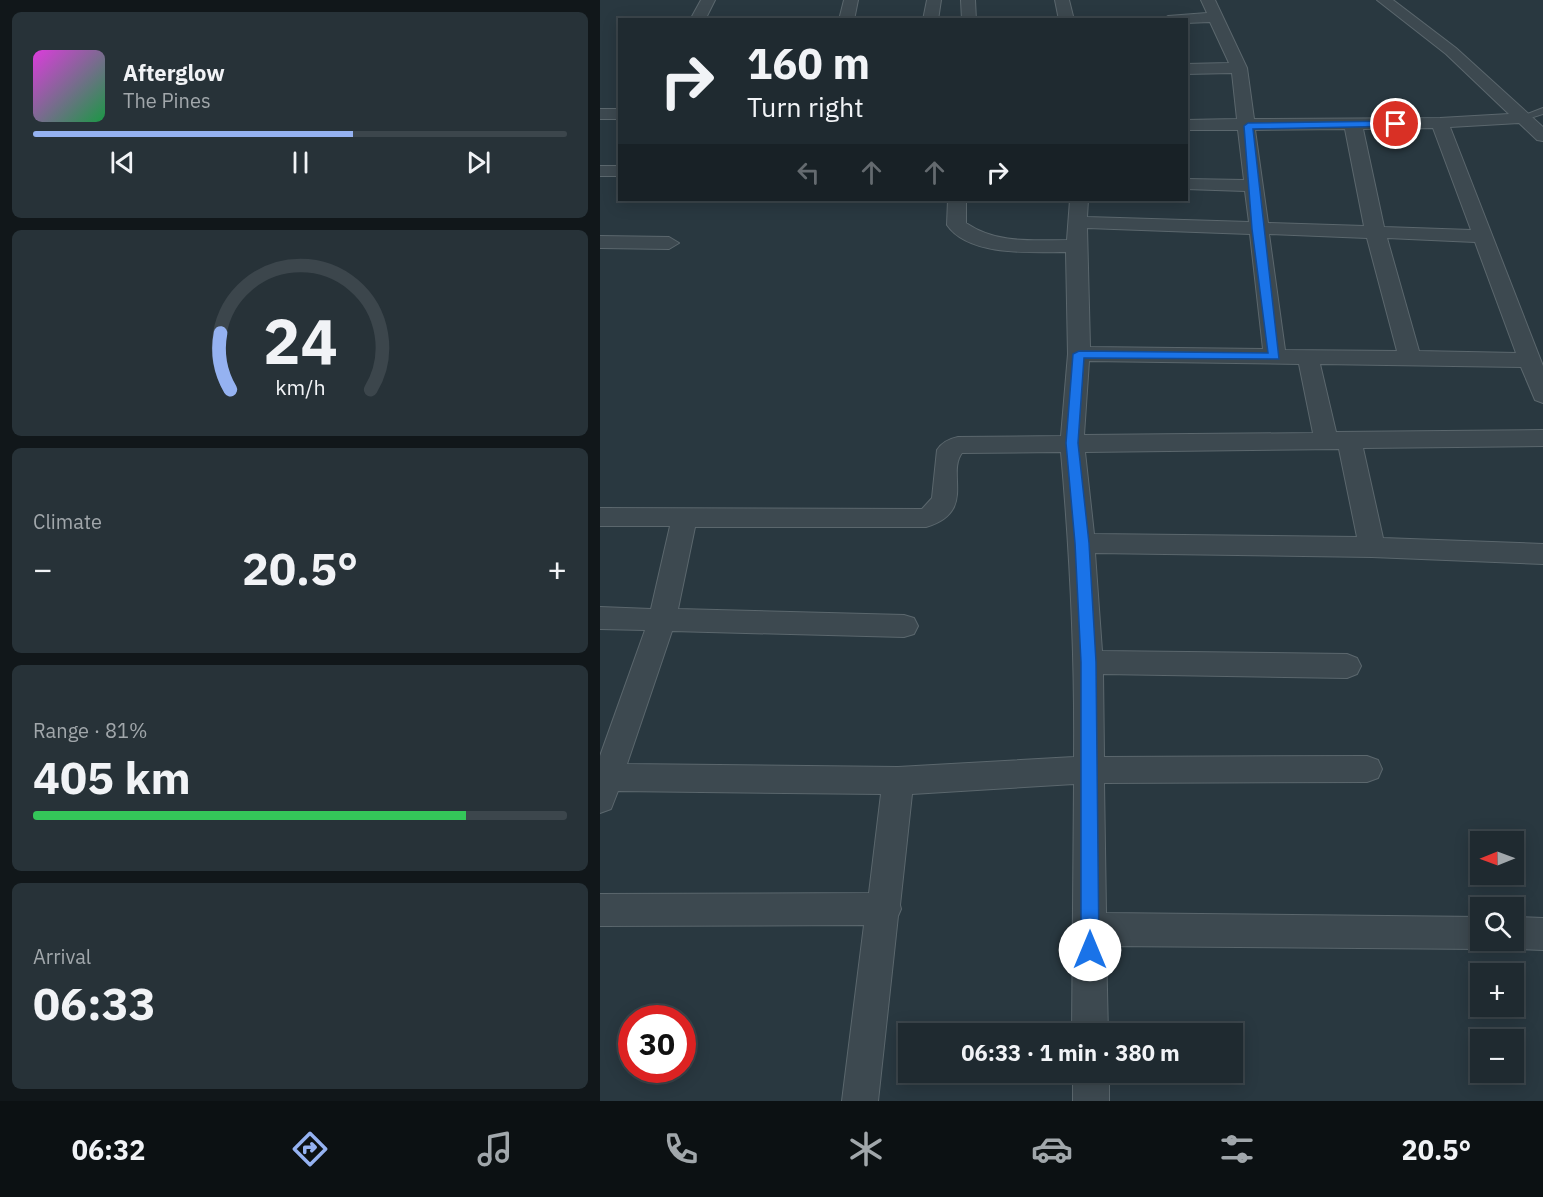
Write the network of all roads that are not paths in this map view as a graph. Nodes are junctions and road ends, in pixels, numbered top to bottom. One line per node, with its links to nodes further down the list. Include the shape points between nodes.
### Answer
1 (708, 0): 9 (street)
2 (851, 0): 10 (street)
3 (934, 0): 11 (street)
4 (968, 0): 12 (street)
5 (1062, 0): 13 (street)
6 (1208, 0): 8 (street)
7 (1384, 0): 20 (street, via 1451,51)
8 (1216, 17): 14 (street); 15 (street)
9 (698, 18)
10 (846, 18)
11 (930, 18)
12 (969, 18)
13 (1066, 18)
14 (1188, 19)
15 (1239, 68): 16 (street); 24 (street)
16 (1188, 69)
17 (1543, 111): 20 (lane)
18 (600, 114): 19 (street)
19 (618, 114)
20 (1521, 118): 21 (street); 25 (street)
21 (1440, 123): 22 (street); 34 (street)
22 (1353, 124): 24 (street); 33 (street)
23 (1188, 125): 24 (street)
24 (1248, 126): 29 (street)
25 (1543, 136)
26 (600, 171): 27 (street)
27 (618, 171)
28 (1188, 184): 29 (street)
29 (1254, 186): 32 (street)
30 (957, 201): 31 (street, via 957,225 984,242 1001,245)
31 (1078, 223): 32 (street); 37 (street)
32 (1257, 229): 33 (street); 38 (street)
33 (1375, 231): 34 (street); 40 (street)
34 (1482, 236): 41 (street)
35 (600, 242): 36 (street)
36 (669, 243)
37 (1079, 354): 38 (street); 45 (street)
38 (1275, 357): 39 (street)
39 (1308, 357): 40 (street); 44 (street)
40 (1410, 358): 41 (street)
41 (1530, 360): 42 (street)
42 (1543, 395)
43 (1543, 438): 44 (street)
44 (1338, 440): 45 (street); 49 (street)
45 (1072, 443): 47 (street, via 958,445 949,450 946,459 943,505 937,514 926,518); 48 (street)
46 (600, 517): 47 (street)
47 (684, 519): 52 (street)
48 (1082, 543): 49 (street); 54 (street)
49 (1372, 547): 50 (street)
50 (1543, 554)
51 (600, 618): 52 (street)
52 (662, 620): 53 (street); 59 (street)
53 (904, 626)
54 (1089, 662): 55 (street); 56 (street)
55 (1347, 666)
56 (1089, 770): 57 (street); 58 (street); 62 (street)
57 (1367, 770)
58 (898, 781): 59 (street); 60 (street)
59 (602, 784)
60 (885, 909): 61 (street); 68 (street)
61 (600, 910)
62 (1090, 928): 63 (street); 66 (street)
63 (1470, 933)
64 (1524, 933): 65 (street)
65 (1543, 934)
66 (1090, 1023)
67 (1091, 1083): 69 (street)
68 (861, 1101)
69 (1091, 1101)

